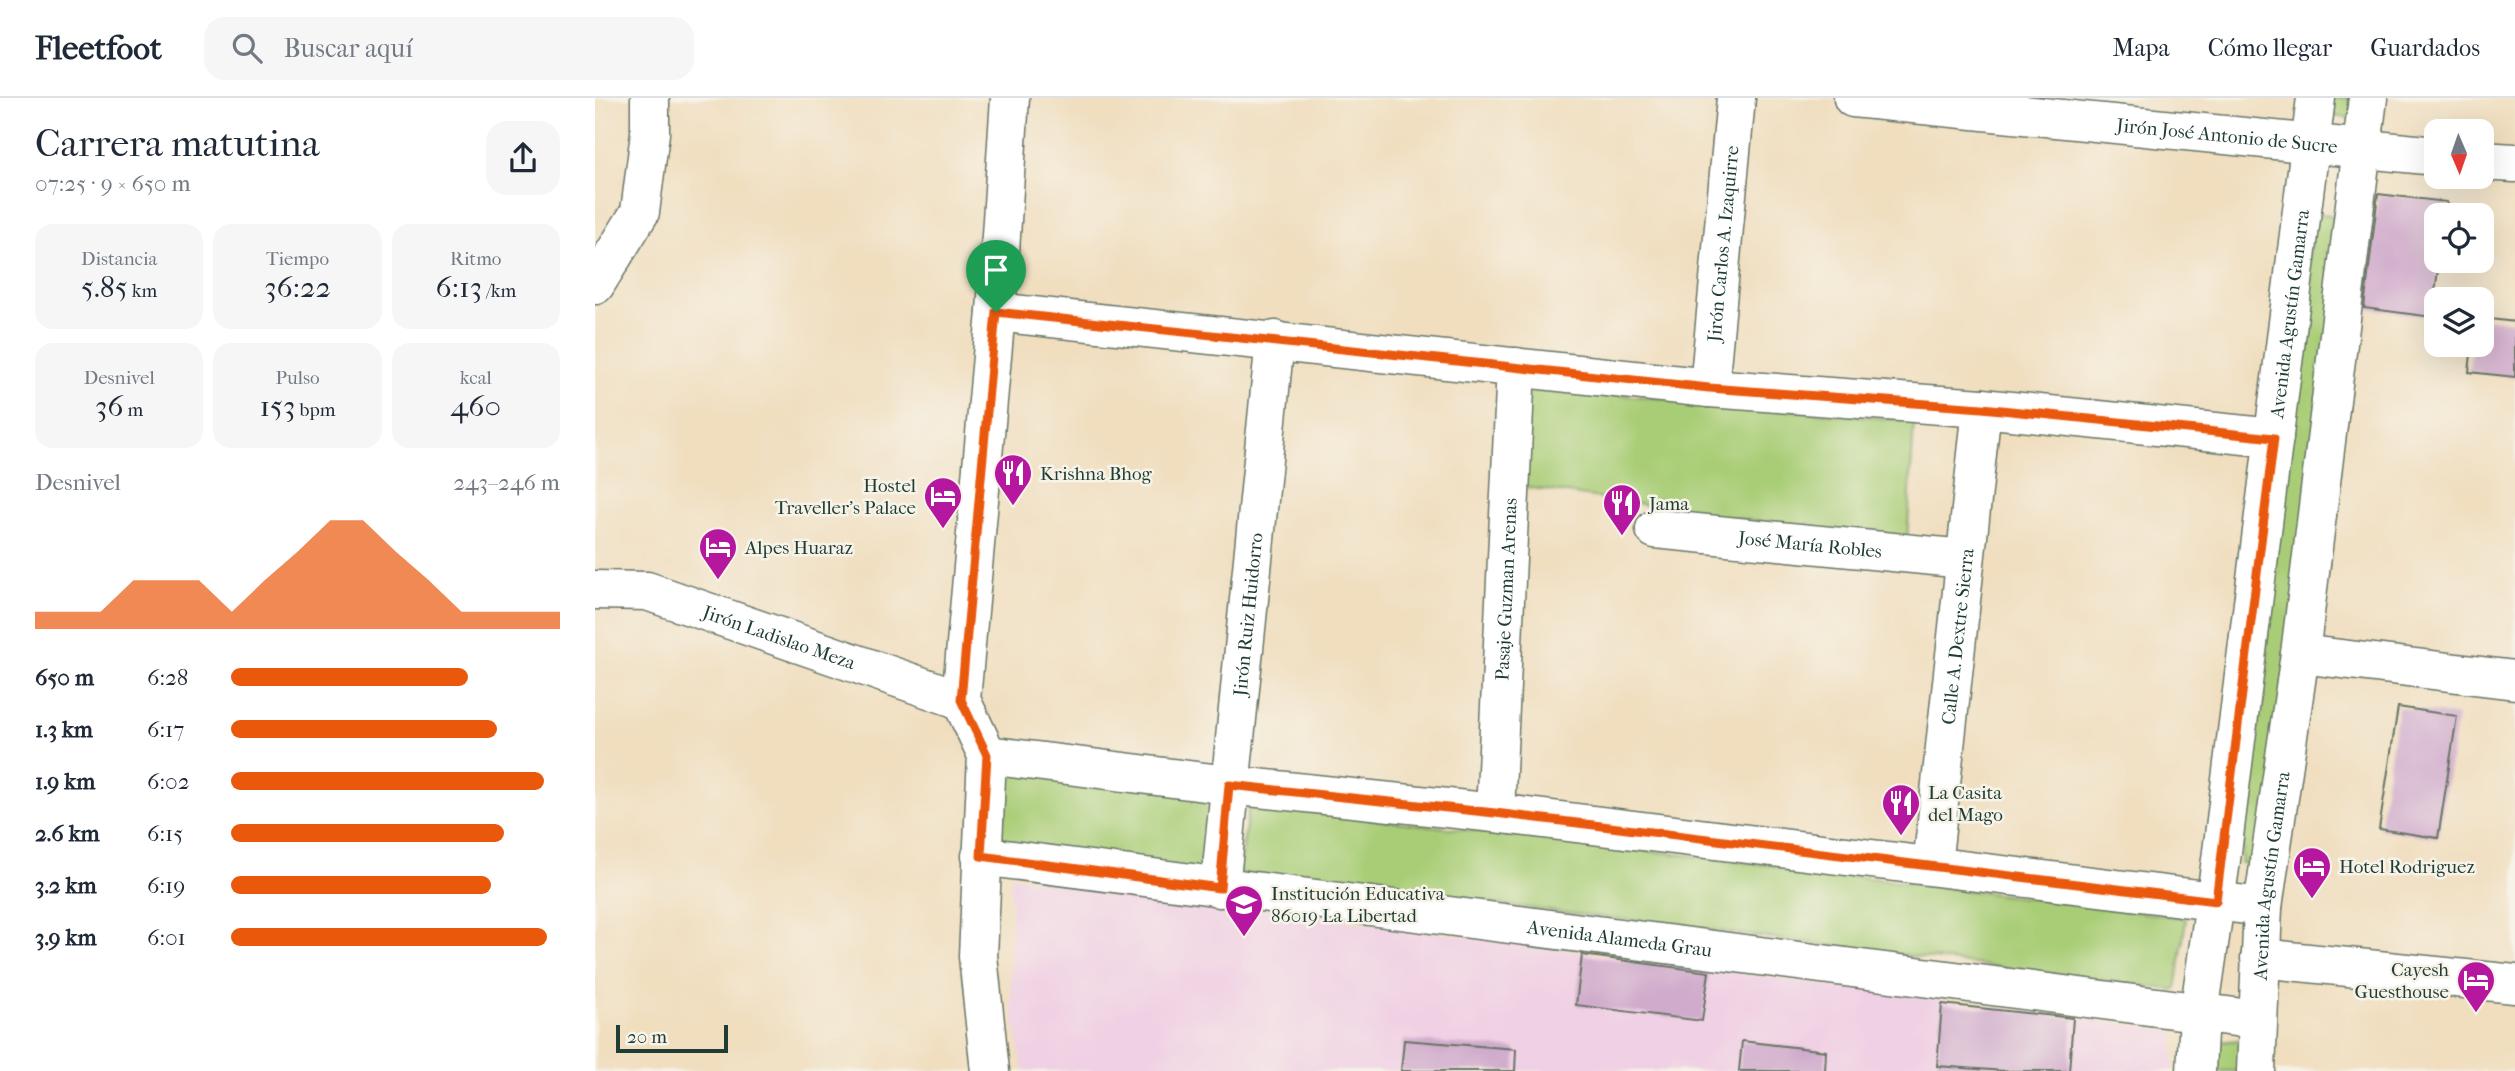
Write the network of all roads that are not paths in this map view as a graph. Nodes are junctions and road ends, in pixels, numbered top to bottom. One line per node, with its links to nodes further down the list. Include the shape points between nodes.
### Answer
1 (650, 98): 12 (street, via 640,212)
2 (1010, 98): 13 (street)
3 (1736, 98): 16 (street, Jirón Carlos A. Izaquirre)
4 (1853, 98): 7 (street, Jirón José Antonio de Sucre)
5 (2316, 98): 7 (street, Avenida Agustín Gamarra)
6 (2368, 98): 8 (street, Avenida Agustín Gamarra)
7 (2311, 145): 8 (street, Jirón José Antonio de Sucre); 18 (street, Avenida Agustín Gamarra)
8 (2363, 150): 9 (street, Jirón José Antonio de Sucre); 22 (street, Avenida Agustín Gamarra)
9 (2424, 155)
10 (2494, 161): 11 (street)
11 (2515, 163)
12 (595, 285)
13 (996, 312): 14 (street); 24 (street)
14 (1275, 340): 15 (street); 26 (street, Jirón Ruiz Huidorro)
15 (1516, 367): 16 (street); 27 (street, Pasaje Guzman Arenas)
16 (1709, 388): 17 (street)
17 (1982, 408): 18 (street); 20 (street, Calle A. Dextre Sierra)
18 (2274, 438): 31 (street, Avenida Agustín Gamarra)
19 (1655, 529): 20 (street, José María Robles)
20 (1965, 559): 29 (street, Calle A. Dextre Sierra)
21 (595, 590): 24 (street, Jirón Ladislao Meza, via 647,591)
22 (2300, 654): 23 (street); 32 (street, Avenida Agustín Gamarra)
23 (2515, 680)
24 (961, 700): 25 (street)
25 (987, 755): 26 (street); 28 (street)
26 (1229, 785): 27 (street); 30 (street, Jirón Ruiz Huidorro)
27 (1495, 813): 29 (street)
28 (981, 856): 30 (street, Avenida Alameda Grau); 37 (street, via 978,956)
29 (1932, 866): 31 (street)
30 (1220, 888): 35 (street, Avenida Alameda Grau)
31 (2216, 901): 32 (street); 35 (street, Avenida Agustín Gamarra)
32 (2263, 907): 33 (street, Avenida Agustín Gamarra)
33 (2260, 958): 34 (street); 36 (street, Avenida Agustín Gamarra)
34 (2515, 984)
35 (2199, 1014): 36 (street, Avenida Alameda Grau); 38 (street, Avenida Agustín Gamarra)
36 (2258, 1020): 39 (street, Avenida Agustín Gamarra)
37 (990, 1071)
38 (2196, 1071)
39 (2256, 1071)

